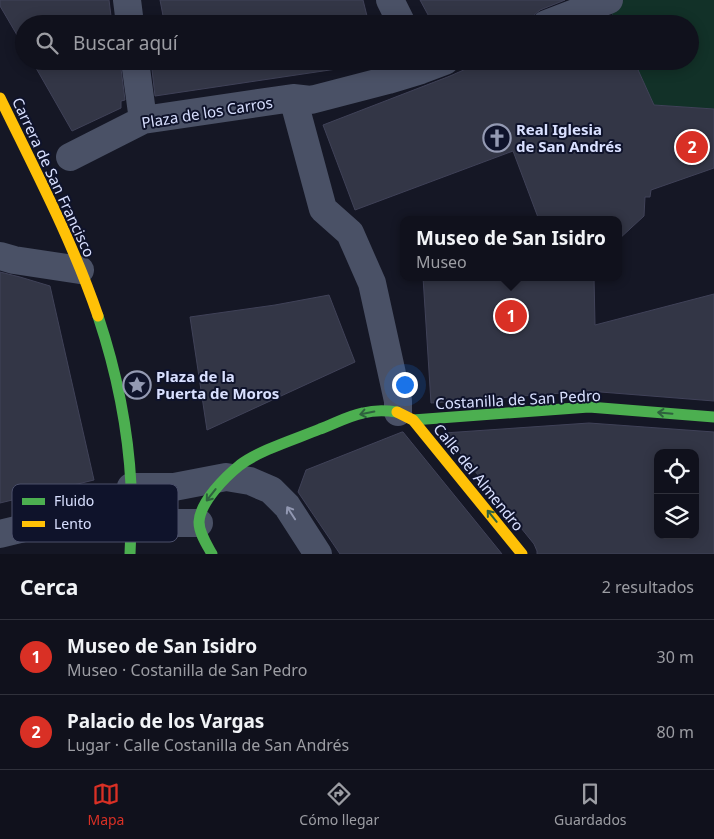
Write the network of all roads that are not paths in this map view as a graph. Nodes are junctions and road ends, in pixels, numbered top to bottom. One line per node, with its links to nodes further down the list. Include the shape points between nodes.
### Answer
1 (126, 0): 4 (street)
2 (390, 0): 5 (street)
3 (609, 0): 6 (street)
4 (128, 15)
5 (398, 15)
6 (570, 15)
7 (135, 70): 11 (street)
8 (406, 70): 10 (street)
9 (0, 98): 14 (street, Carrera de San Francisco)
10 (302, 99): 11 (street, Plaza de los Carros); 15 (street, Plaza de los Carros, via 324,209 350,233 372,283 398,401)
11 (143, 120): 12 (street, Plaza de los Carros)
12 (70, 157)
13 (0, 256): 14 (street)
14 (80, 270): 18 (street, via 93,300 113,369 127,442)
15 (406, 416): 16 (street, Costanilla de San Pedro, one-way to 15, via 589,407); 17 (street, Costanilla de San Pedro, one-way to 17, via 383,410 362,412 258,454); 24 (street, Calle del Almendro, one-way to 15)
16 (714, 418)
17 (226, 477): 19 (street); 21 (street, Costanilla de San Pedro, one-way to 21, via 204,504); 23 (street, one-way to 17, via 287,506 271,490 250,481)
18 (131, 484)
19 (178, 486)
20 (178, 523): 21 (street)
21 (199, 523): 22 (street)
22 (212, 554)
23 (318, 554)
24 (522, 554)

